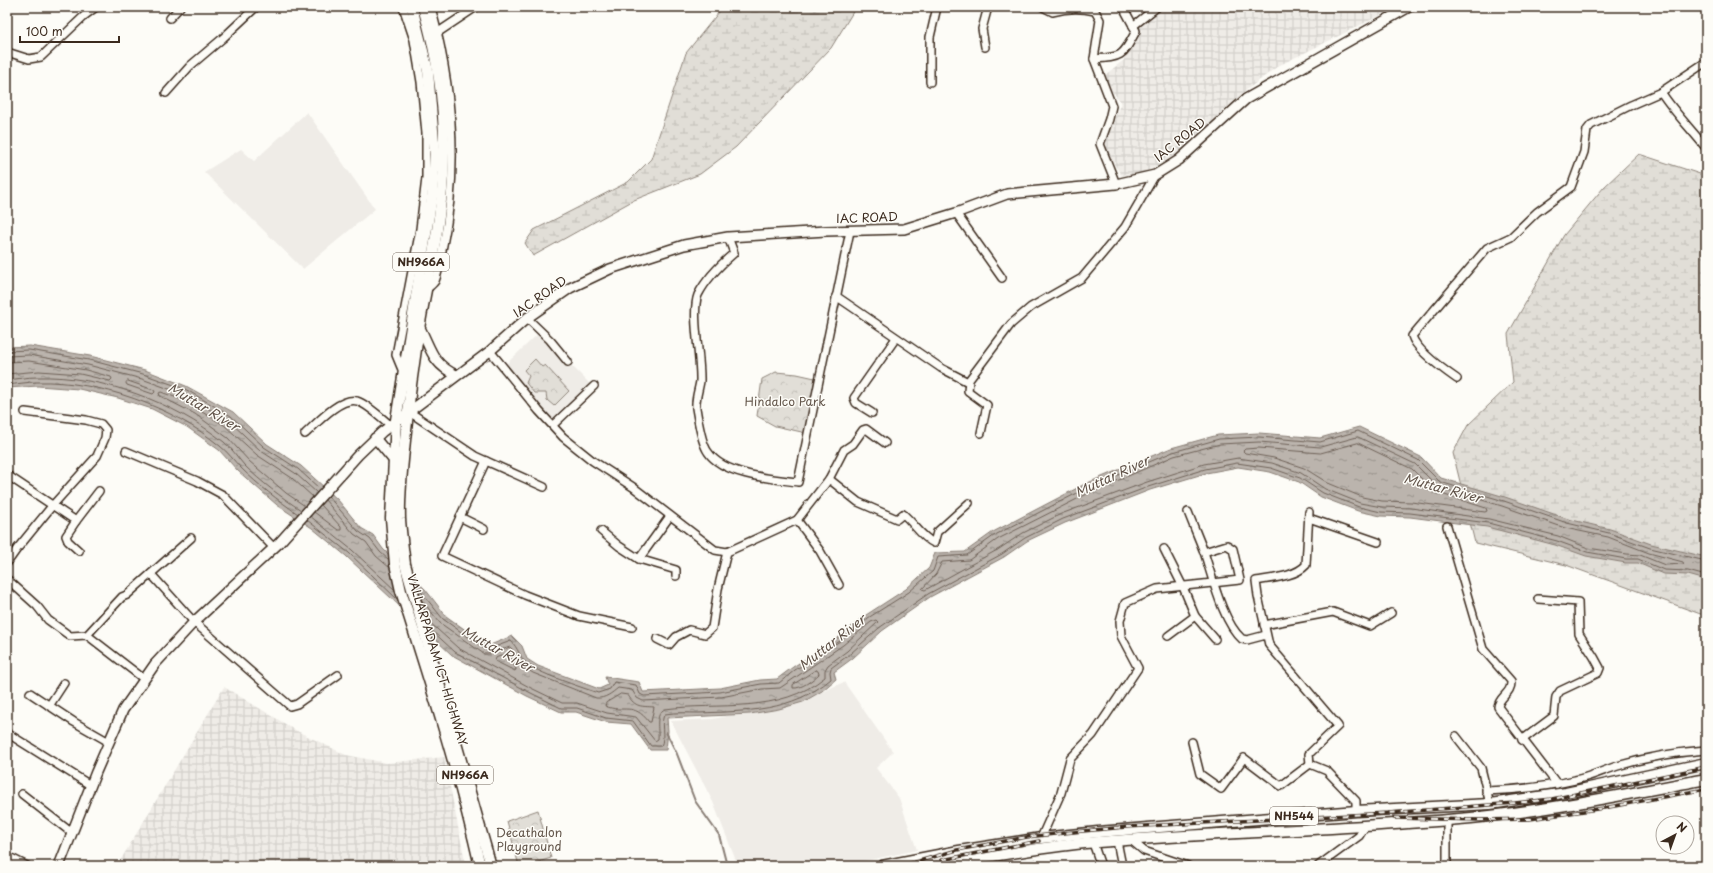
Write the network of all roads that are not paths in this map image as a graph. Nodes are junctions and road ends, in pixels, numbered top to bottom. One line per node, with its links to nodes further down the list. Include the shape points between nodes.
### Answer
1 (96, 7): 19 (street, via 41,57 29,59)
2 (180, 7): 15 (street)
3 (256, 7): 24 (street, via 190,66)
4 (403, 7): 39 (street, via 414,40 421,82 426,133 426,178 420,228 396,355)
5 (412, 7): 39 (highway, VALLARPADAM ICT HIGHWAY / NH966A, via 428,71 435,154 432,197)
6 (423, 7): 32 (highway, VALLARPADAM ICT HIGHWAY / NH966A, via 435,59 444,142 440,209)
7 (431, 7): 17 (street)
8 (476, 7): 17 (street)
9 (937, 7): 22 (street, via 930,37)
10 (988, 7): 18 (street, via 982,29)
11 (1044, 7): 20 (street, via 1053,12 1085,8 1095,11 1100,20)
12 (1123, 7): 16 (street)
13 (1157, 7): 16 (street)
14 (1409, 7): 26 (main road, IAC ROAD, via 1246,99 1179,160)
15 (170, 18)
16 (1133, 26): 20 (street, via 1136,31 1125,52 1113,58)
17 (437, 33): 32 (street, via 450,101 453,160 445,235 435,281)
18 (985, 47)
19 (7, 52)
20 (1094, 59): 27 (street, via 1112,106 1100,144)
21 (1706, 62): 23 (street)
22 (930, 82)
23 (1661, 92): 25 (street); 41 (street, via 1591,125 1587,130 1584,152 1571,187 1537,212 1511,237 1487,248 1412,336 1420,348)
24 (166, 93)
25 (1706, 148)
26 (1155, 175): 27 (main road, IAC ROAD); 42 (street, via 1124,227 1082,278 1031,307 1011,324)
27 (1116, 184): 28 (main road, IAC ROAD, via 1008,194)
28 (956, 213): 29 (main road, IAC ROAD, via 904,229); 31 (street)
29 (850, 231): 30 (main road, IAC ROAD); 33 (street)
30 (728, 237): 33 (street, via 734,253 708,280 698,296 696,313 700,380 696,406 707,452 720,464 732,469 798,482); 34 (main road, IAC ROAD, via 684,245 610,269 570,288)
31 (1002, 278)
32 (426, 290): 35 (highway, VALLARPADAM ICT HIGHWAY / NH966A)
33 (836, 296): 36 (street)
34 (528, 318): 37 (main road, IAC ROAD); 38 (street)
35 (419, 326): 40 (main road, via 434,358 444,369); 44 (highway, VALLARPADAM ICT HIGHWAY / NH966A)
36 (896, 338): 42 (street); 46 (street, via 854,398 856,403)
37 (490, 351): 40 (main road, IAC ROAD); 48 (street)
38 (568, 362)
39 (403, 372): 47 (highway, VALLARPADAM ICT HIGHWAY / NH966A)
40 (456, 375): 44 (main road, IAC ROAD)
41 (1457, 378)
42 (968, 382): 49 (street, via 968,391 987,406)
43 (594, 386): 48 (street)
44 (408, 411): 47 (main road, IAC ROAD); 55 (street, via 438,433); 65 (highway, VALLARPADAM ICT HIGHWAY / NH966A)
45 (25, 412): 61 (street, via 86,420 101,424 106,430 97,456)
46 (872, 412)
47 (393, 423): 50 (street, via 356,401 338,405); 51 (main road, IAC ROAD); 54 (highway, VALLARPADAM ICT HIGHWAY / NH966A)
48 (553, 425): 63 (street, via 563,437 593,461 633,487)
49 (981, 433)
50 (305, 434)
51 (375, 438): 54 (main road); 73 (main road, IAC ROAD)
52 (885, 442): 57 (street, via 863,430 853,444 844,450)
53 (126, 451): 73 (street, via 197,481 223,495)
54 (394, 461): 65 (highway, VALLARPADAM ICT HIGHWAY / NH966A)
55 (486, 461): 58 (street); 64 (street)
56 (7, 475): 61 (street)
57 (829, 479): 60 (street, via 858,502 897,519 903,514 926,540 934,543 937,532); 66 (street)
58 (544, 487)
59 (99, 491): 67 (street)
60 (968, 503)
61 (52, 506): 67 (street); 79 (street)
62 (1188, 512): 77 (street)
63 (670, 516): 76 (street, via 715,550); 78 (street)
64 (460, 517): 69 (street); 91 (street, via 442,556 525,595 579,616)
65 (396, 518): 100 (highway, VALLARPADAM ICT HIGHWAY / NH966A, via 395,564 401,591)
66 (797, 520): 76 (street); 84 (street, via 820,551)
67 (76, 521): 75 (street, via 66,538)
68 (1447, 526): 105 (street, via 1484,649 1511,681 1509,691 1499,702 1498,707)
69 (484, 529)
70 (601, 531): 78 (street)
71 (191, 538): 80 (street)
72 (1378, 542): 90 (street, via 1309,515 1306,565 1293,573 1256,581)
73 (276, 545): 89 (main road, IAC ROAD)
74 (1164, 549): 85 (street)
75 (79, 551)
76 (727, 552): 95 (street, via 712,628 706,634 689,630 676,637 669,645)
77 (1204, 552): 83 (street); 83 (street, via 1227,545 1233,549 1240,580)
78 (639, 559): 81 (street, via 676,570)
79 (7, 564)
80 (151, 574): 89 (street); 92 (street, via 122,597)
81 (676, 576)
82 (7, 579): 92 (street, via 37,606 48,620 70,636)
83 (1213, 583): 85 (street); 93 (street, via 1238,636 1247,640)
84 (839, 585)
85 (1184, 587): 88 (street); 123 (street, via 1157,589 1125,603 1120,621 1122,636 1138,668 1093,735 1070,760 1061,792)
86 (1538, 599): 105 (street, via 1578,602 1579,634 1600,668 1598,673 1560,691 1556,697 1554,716)
87 (1391, 613): 90 (street, via 1370,626 1333,612)
88 (1195, 616): 94 (street); 96 (street)
89 (194, 622): 97 (street, via 290,706 297,704); 98 (main road, IAC ROAD, via 155,664)
90 (1264, 625): 93 (street)
91 (632, 627)
92 (87, 635): 98 (street)
93 (1266, 635): 110 (street, via 1270,645 1338,726 1309,754)
94 (1168, 636)
95 (657, 639)
96 (1215, 639)
97 (338, 675)
98 (144, 680): 106 (main road, IAC ROAD, via 124,710)
99 (64, 683): 102 (street)
100 (436, 686): 130 (highway, VALLARPADAM ICT HIGHWAY / NH966A); 131 (highway, VALLARPADAM ICT HIGHWAY / NH966A)
101 (30, 693): 102 (street)
102 (49, 706): 106 (street)
103 (7, 733): 113 (street)
104 (1456, 736): 114 (street, via 1481,768)
105 (1522, 740): 112 (street)
106 (109, 742): 113 (main road, IAC ROAD)
107 (1192, 742): 110 (street, via 1200,774 1221,789 1244,758 1281,786)
108 (1706, 750): 112 (street, via 1682,751 1623,764)
109 (1706, 763): 116 (highway, NH544, via 1566,793)
110 (1310, 764): 117 (street, via 1327,771 1356,801)
111 (1706, 779): 119 (highway, NH544, via 1570,805)
112 (1557, 784): 114 (street, via 1520,790)
113 (90, 785): 122 (main road, IAC ROAD)
114 (1486, 791): 116 (street)
115 (22, 794): 122 (street)
116 (1490, 804): 117 (highway, NH544)
117 (1356, 811): 118 (highway, NH544)
118 (1340, 812): 121 (highway); 123 (highway, NH544)
119 (1447, 819): 120 (highway, NH544); 138 (street)
120 (1366, 825): 121 (highway, NH544); 137 (street, via 1359,836)
121 (1340, 827): 124 (highway, NH544)
122 (72, 833): 129 (main road, IAC ROAD)
123 (1041, 838): 132 (highway, NH544)
124 (1132, 840): 125 (highway, NH544); 136 (street, via 1144,851)
125 (1117, 841): 126 (highway, NH544); 135 (street)
126 (1093, 843): 133 (highway, NH544); 134 (street)
127 (7, 856): 128 (street)
128 (28, 866)
129 (59, 866)
130 (480, 866)
131 (491, 866)
132 (882, 866)
133 (935, 866)
134 (1101, 866)
135 (1122, 866)
136 (1188, 866)
137 (1318, 866)
138 (1447, 866)

